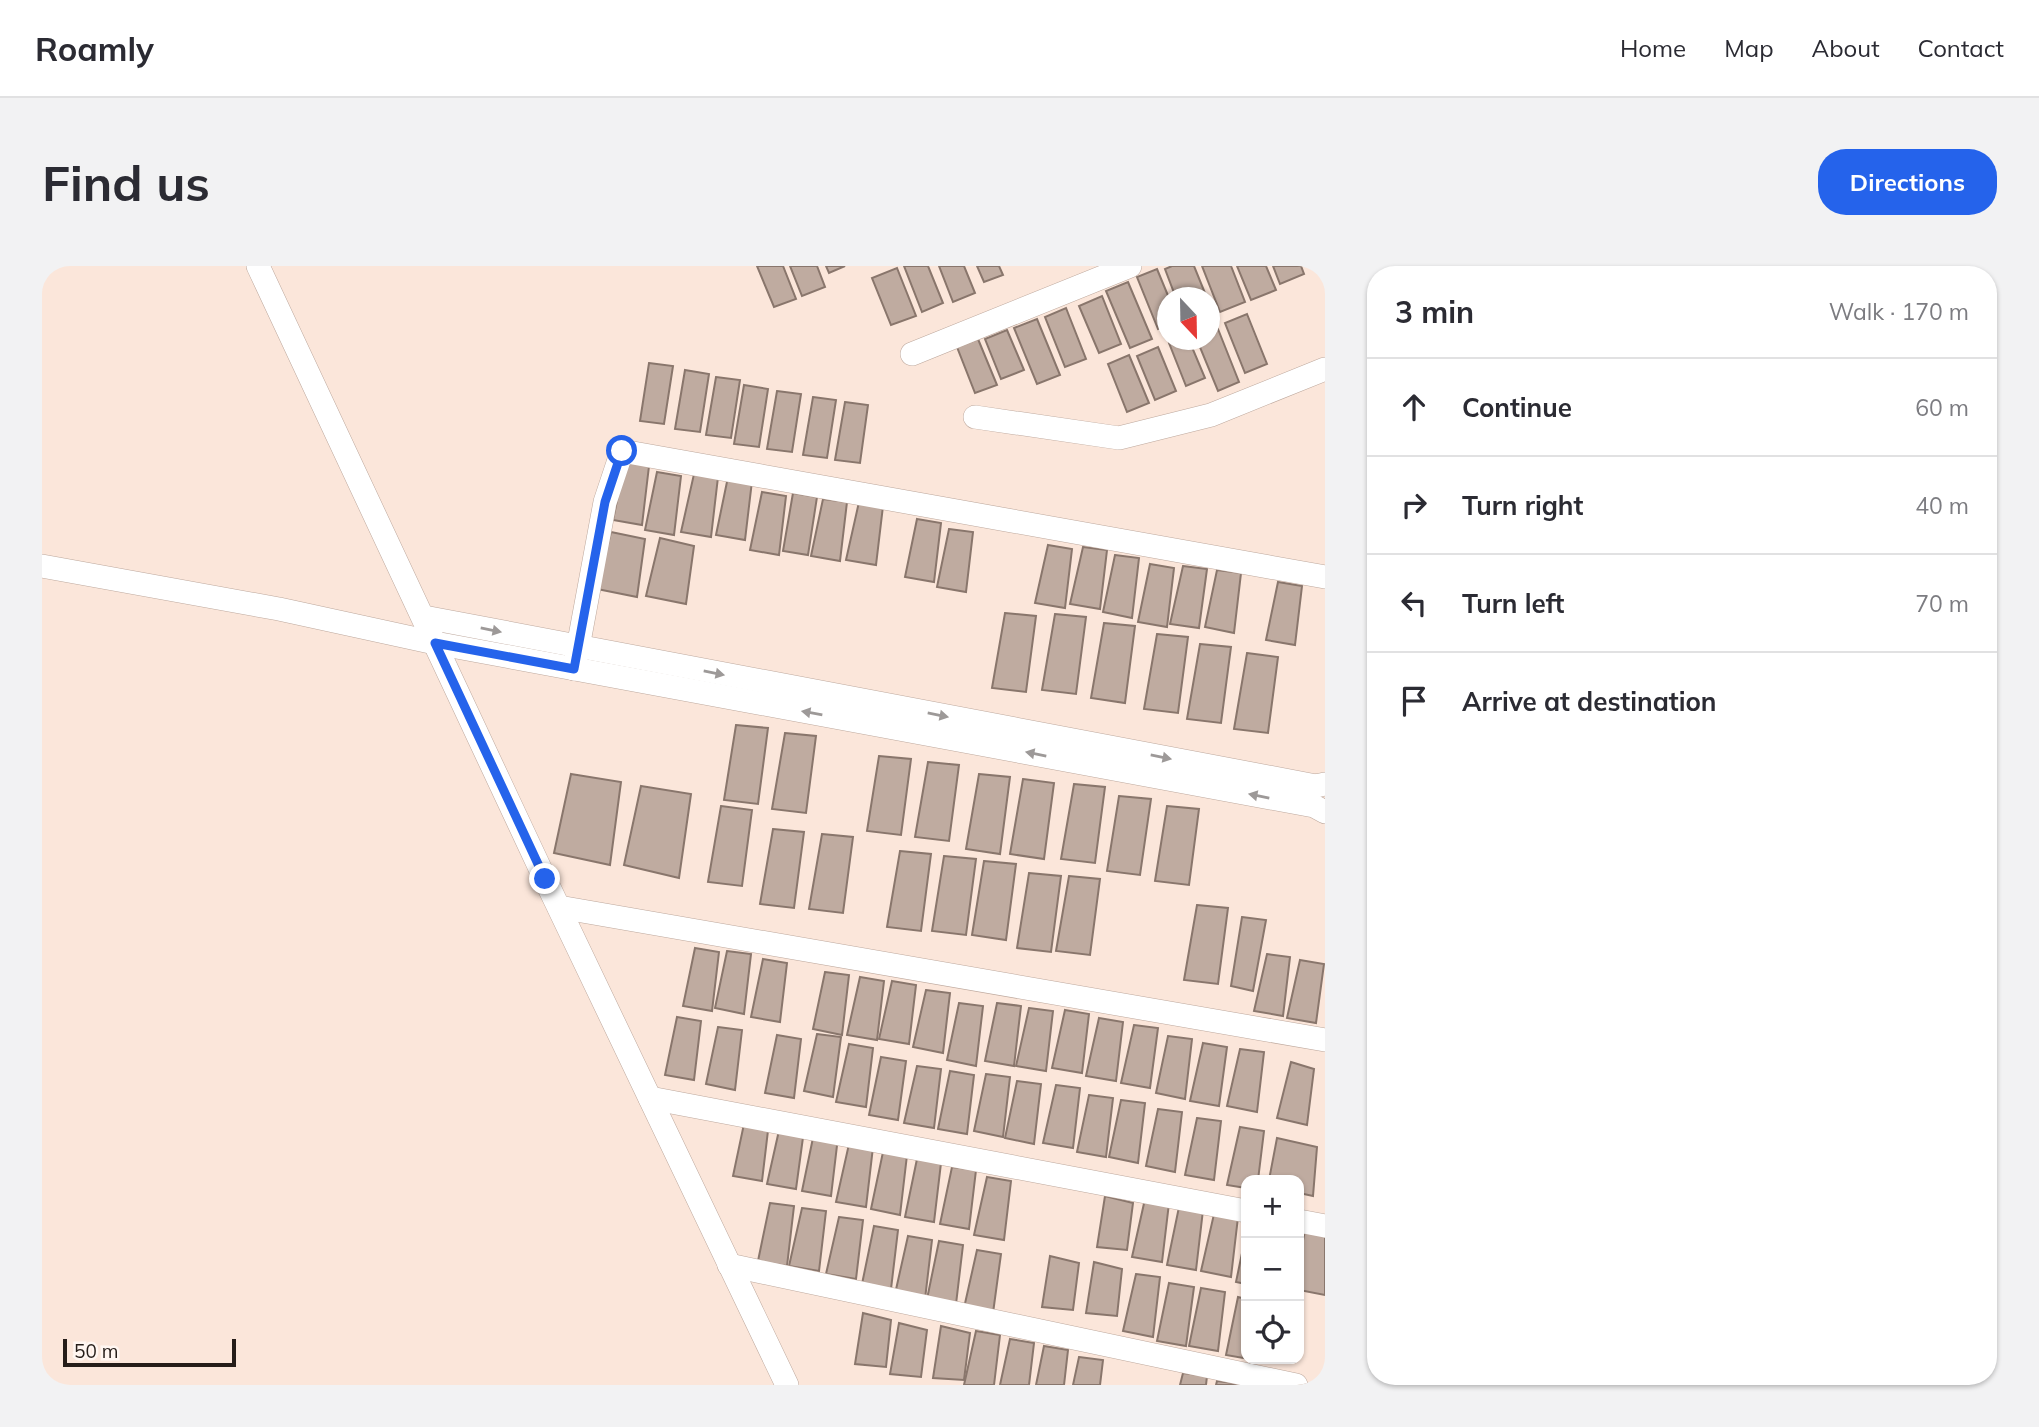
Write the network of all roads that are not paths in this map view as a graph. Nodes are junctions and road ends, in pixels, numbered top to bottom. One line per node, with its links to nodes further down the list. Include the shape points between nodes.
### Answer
1 (258, 266): 8 (street)
2 (1130, 266): 3 (street)
3 (912, 354)
4 (1325, 369): 5 (street, via 1211,415 1119,438)
5 (975, 417)
6 (42, 566): 9 (street)
7 (1325, 577): 10 (street, via 622,451 605,502)
8 (424, 617): 9 (street); 10 (street, one-way to 10)
9 (435, 643): 10 (street); 13 (street)
10 (576, 658): 11 (street, one-way to 11); 12 (street, one-way to 10, via 1314,806)
11 (1325, 784)
12 (1325, 812)
13 (559, 907): 14 (street); 15 (street)
14 (1325, 1040)
15 (650, 1098): 16 (street); 19 (street)
16 (1241, 1210)
17 (1304, 1222): 18 (street)
18 (1325, 1226)
19 (729, 1265): 20 (street); 21 (street)
20 (786, 1385)
21 (1296, 1385)

